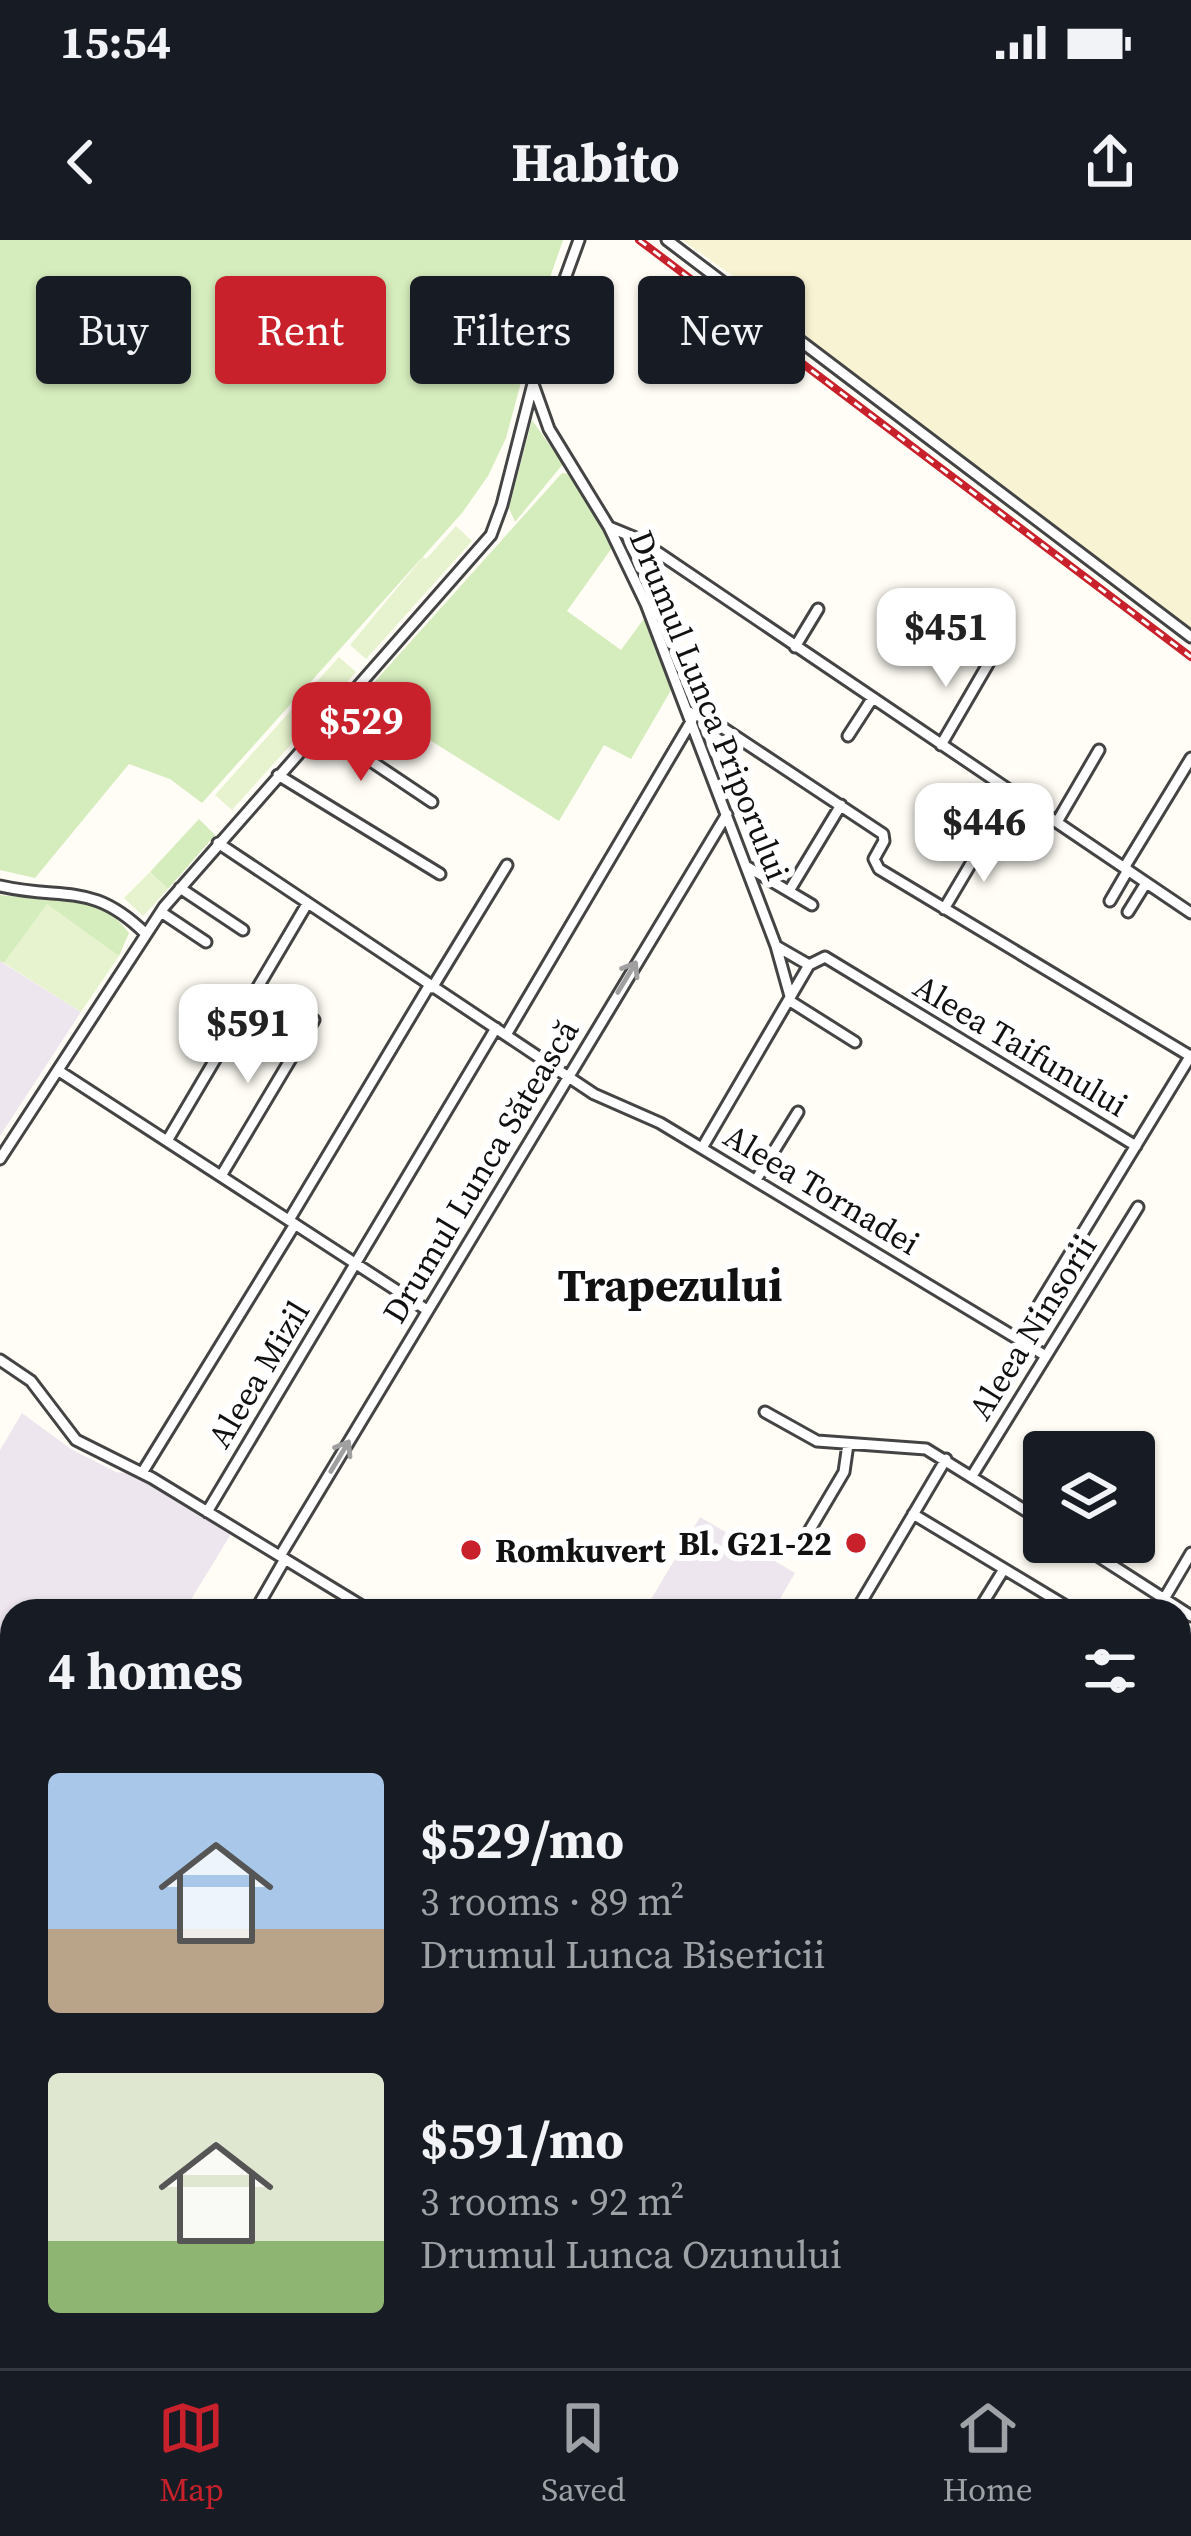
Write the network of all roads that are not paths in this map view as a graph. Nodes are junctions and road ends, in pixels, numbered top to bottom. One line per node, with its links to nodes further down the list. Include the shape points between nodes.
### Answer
1 (579, 240): 3 (street)
2 (667, 240): 8 (street)
3 (567, 276)
4 (531, 384): 13 (street, via 490,535)
5 (533, 384): 6 (street, Drumul Lunca Priporului, via 549,429)
6 (609, 526): 9 (street); 12 (street, Drumul Lunca Priporului)
7 (818, 609): 9 (street)
8 (1191, 637)
9 (795, 646): 11 (street)
10 (991, 658): 15 (street)
11 (872, 699): 14 (street); 15 (street)
12 (691, 716): 20 (street, via 714,722); 21 (street, Drumul Lunca Priporului); 48 (street, Aleea Mizil)
13 (320, 727): 18 (street); 19 (street)
14 (848, 736)
15 (941, 745): 22 (street)
16 (1099, 750): 22 (street)
17 (1191, 758): 27 (street)
18 (278, 775): 24 (street); 28 (street)
19 (432, 802)
20 (841, 806): 32 (street); 36 (street, via 884,836 874,859 879,869)
21 (727, 814): 26 (street, Drumul Lunca Priporului); 52 (street, Drumul Lunca Sătească, one-way to 21)
22 (1057, 823): 27 (street)
23 (986, 838): 36 (street)
24 (218, 843): 31 (street); 34 (street, Aleea Tornadei)
25 (507, 865): 45 (street)
26 (746, 866): 32 (street); 43 (street, Drumul Lunca Priporului)
27 (1126, 869): 29 (street); 33 (street)
28 (440, 874)
29 (1146, 883): 38 (street); 39 (street)
30 (0, 886): 41 (street, via 100,899)
31 (180, 888): 37 (street); 40 (street)
32 (789, 891): 35 (street)
33 (1110, 901)
34 (307, 904): 45 (street, Aleea Tornadei); 55 (street)
35 (812, 905)
36 (944, 909): 50 (street)
37 (161, 911): 41 (street); 42 (street)
38 (1128, 912)
39 (1191, 913)
40 (243, 930)
41 (146, 934): 51 (street)
42 (206, 942)
43 (776, 946): 44 (street, Aleea Taifunului); 46 (street, Drumul Lunca Priporului)
44 (809, 965): 46 (street); 56 (street, Aleea Taifunului, via 825,957)
45 (430, 987): 48 (street, Aleea Tornadei); 63 (street)
46 (790, 999): 49 (street); 57 (street)
47 (314, 1020): 60 (street)
48 (501, 1032): 52 (street, Aleea Tornadei); 64 (street, Aleea Mizil)
49 (855, 1042)
50 (1191, 1055): 56 (street)
51 (59, 1071): 54 (street); 55 (street)
52 (567, 1076): 57 (street, Aleea Tornadei); 65 (street, Drumul Lunca Sătească)
53 (798, 1112): 61 (street)
54 (14, 1138): 58 (street); 59 (street)
55 (167, 1141): 60 (street)
56 (1136, 1146): 66 (street, Aleea Taifunului)
57 (702, 1148): 61 (street, Aleea Tornadei)
58 (0, 1149)
59 (0, 1159)
60 (221, 1176): 63 (street)
61 (756, 1180): 66 (street, Aleea Tornadei)
62 (1138, 1207): 67 (street, Aleea Ninsorii)
63 (292, 1222): 64 (street); 72 (street)
64 (356, 1263): 65 (street); 75 (street, Aleea Mizil)
65 (428, 1310): 79 (street, Drumul Lunca Sătească, one-way to 65)
66 (1018, 1339): 67 (street, Aleea Tornadei)
67 (1046, 1356): 73 (street, Aleea Ninsorii)
68 (0, 1360): 72 (street, via 31,1381 71,1436)
69 (765, 1412): 70 (street, via 811,1440)
70 (848, 1444): 71 (street, via 916,1446); 77 (street, via 841,1478)
71 (946, 1459): 73 (street); 76 (street)
72 (142, 1473): 75 (street)
73 (973, 1476): 74 (street)
74 (1023, 1508)
75 (207, 1512): 79 (street)
76 (913, 1514): 81 (street); 84 (street)
77 (799, 1548)
78 (1191, 1553): 87 (street)
79 (282, 1558): 82 (street, Drumul Lunca Sătească); 83 (street)
80 (1108, 1563): 87 (street)
81 (1004, 1569): 85 (street); 86 (street)
82 (261, 1599)
83 (350, 1599)
84 (863, 1599)
85 (985, 1599)
86 (1053, 1599)
87 (1164, 1599)

